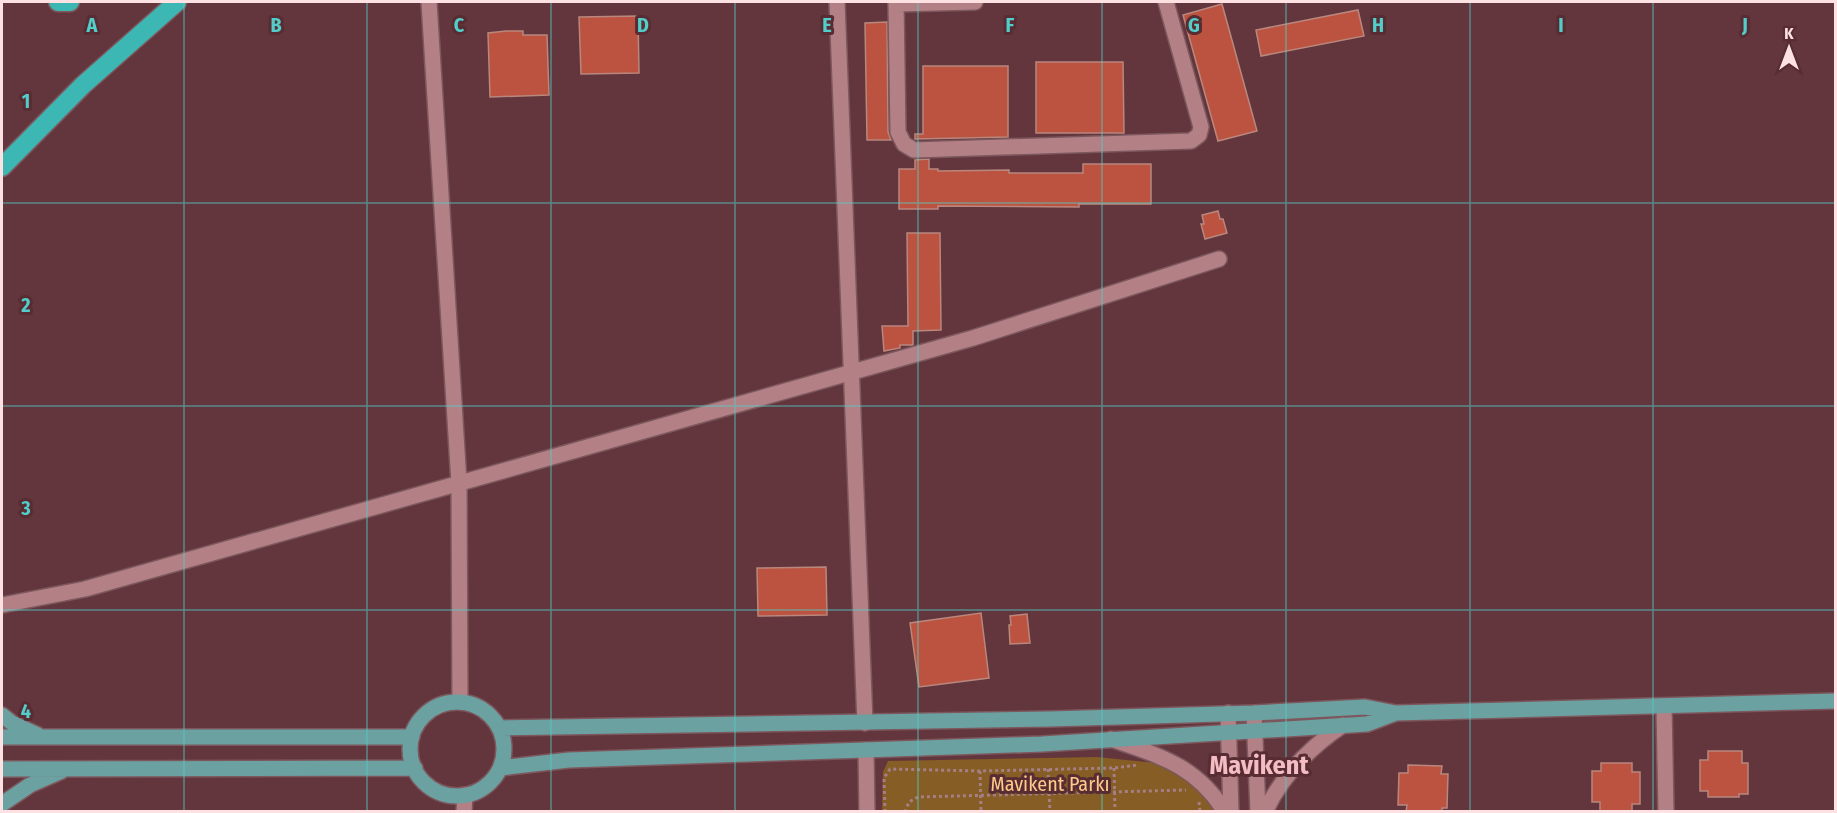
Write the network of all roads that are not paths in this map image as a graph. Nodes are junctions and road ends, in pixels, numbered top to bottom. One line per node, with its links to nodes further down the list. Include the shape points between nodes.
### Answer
1 (58, 2): 2 (highway)
2 (70, 2)
3 (177, 2): 9 (highway, via 83,85)
4 (429, 2): 12 (street)
5 (837, 2): 11 (street)
6 (975, 2): 8 (street)
7 (1166, 2): 8 (street, via 1201,127 1199,135 1191,141 914,150 904,144 898,132)
8 (896, 3)
9 (2, 166)
10 (1219, 259): 11 (street)
11 (851, 373): 12 (street); 21 (street)
12 (459, 483): 13 (street, via 85,589); 15 (street)
13 (2, 605)
14 (1836, 701): 16 (main road)
15 (460, 702): 23 (main road, via 478,706); 28 (main road, via 432,709 421,719)
16 (1664, 705): 19 (main road); 43 (street)
17 (1228, 713): 18 (main road); 21 (main road); 25 (street)
18 (1254, 713): 19 (main road, via 1365,707); 24 (street)
19 (1396, 713): 22 (main road, via 1367,724)
20 (2, 715): 26 (main road)
21 (865, 723): 23 (main road)
22 (1343, 725): 24 (main road); 42 (street, via 1299,761)
23 (500, 728): 33 (main road, via 505,743)
24 (1255, 730): 25 (main road); 41 (street)
25 (1229, 731): 29 (main road); 40 (street)
26 (41, 736): 27 (main road); 28 (main road)
27 (2, 737)
28 (412, 737): 32 (main road)
29 (1112, 740): 30 (main road); 39 (street, via 1159,755 1188,770 1210,790)
30 (866, 750): 33 (main road, via 569,760); 38 (street)
31 (67, 768): 32 (main road); 34 (main road); 36 (main road, via 30,785)
32 (415, 768): 35 (main road, via 428,787 442,794)
33 (500, 768): 35 (main road, via 487,786)
34 (2, 769)
35 (465, 795): 37 (street)
36 (2, 804)
37 (465, 812)
38 (867, 812)
39 (1225, 812)
40 (1231, 812)
41 (1257, 812)
42 (1265, 812)
43 (1666, 812)

